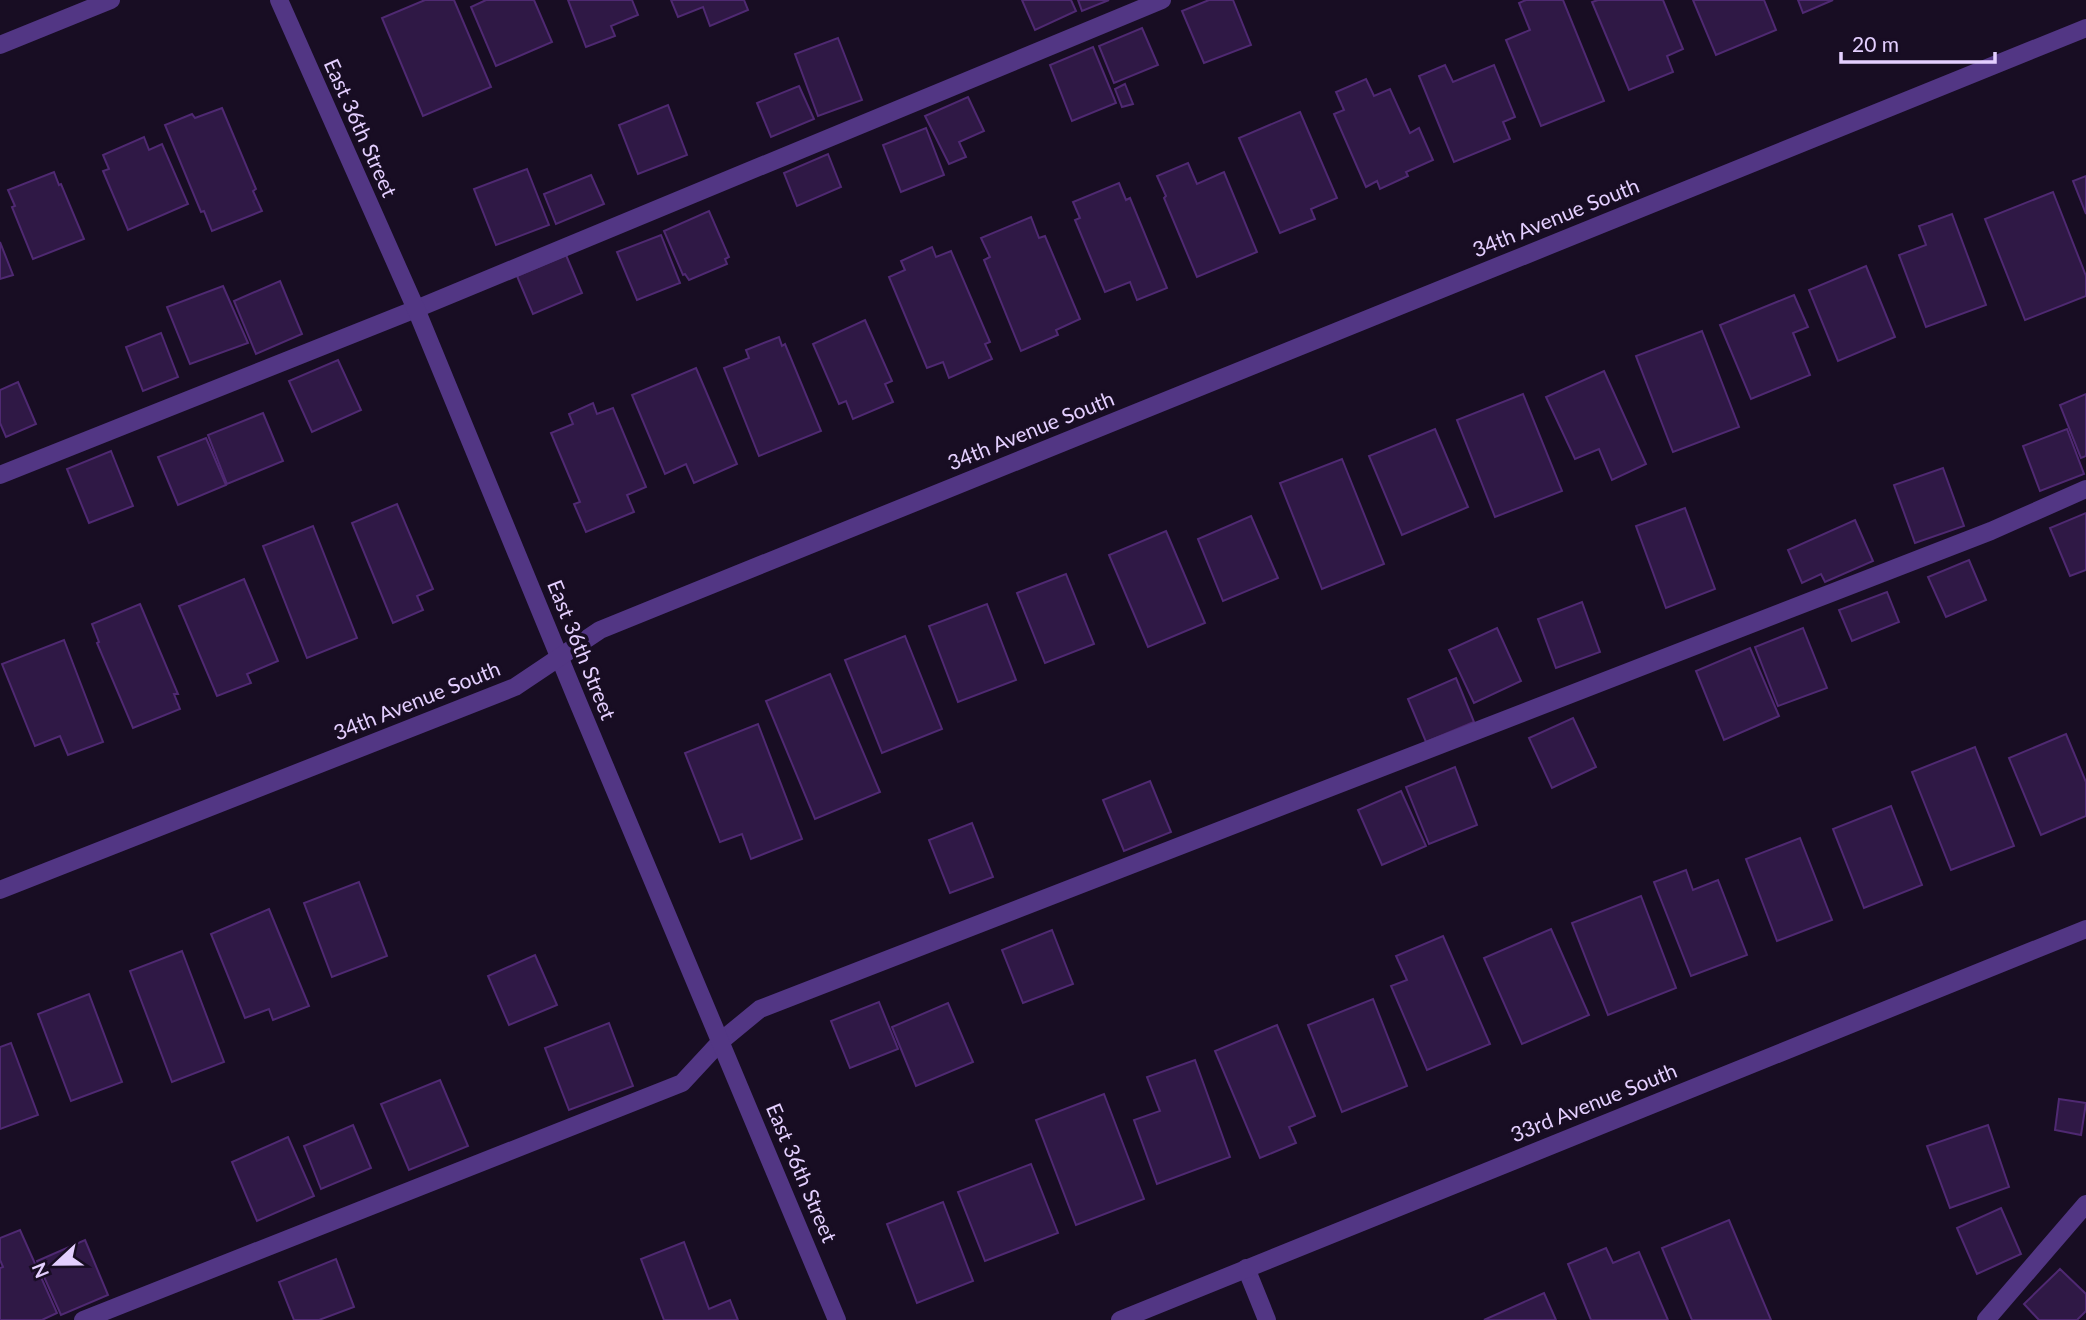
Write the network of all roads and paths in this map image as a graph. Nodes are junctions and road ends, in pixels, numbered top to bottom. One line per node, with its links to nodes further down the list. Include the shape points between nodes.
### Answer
1 (111, 0): 5 (street)
2 (279, 0): 6 (street, East 36th Street)
3 (1162, 0): 6 (street)
4 (2086, 28): 9 (street, 34th Avenue South, via 600,630)
5 (0, 45)
6 (416, 309): 7 (street); 9 (street, East 36th Street)
7 (0, 475)
8 (2086, 489): 12 (street, via 1965,541 760,1009)
9 (559, 656): 10 (street, 34th Avenue South, via 515,687); 12 (street, East 36th Street)
10 (0, 890)
11 (2086, 929): 14 (street, 33rd Avenue South)
12 (721, 1041): 15 (street, via 682,1083); 16 (street, East 36th Street)
13 (2086, 1204): 19 (street)
14 (1246, 1268): 17 (street, 33rd Avenue South); 18 (street)
15 (83, 1320)
16 (837, 1320)
17 (1120, 1320)
18 (1267, 1320)
19 (1986, 1320)

